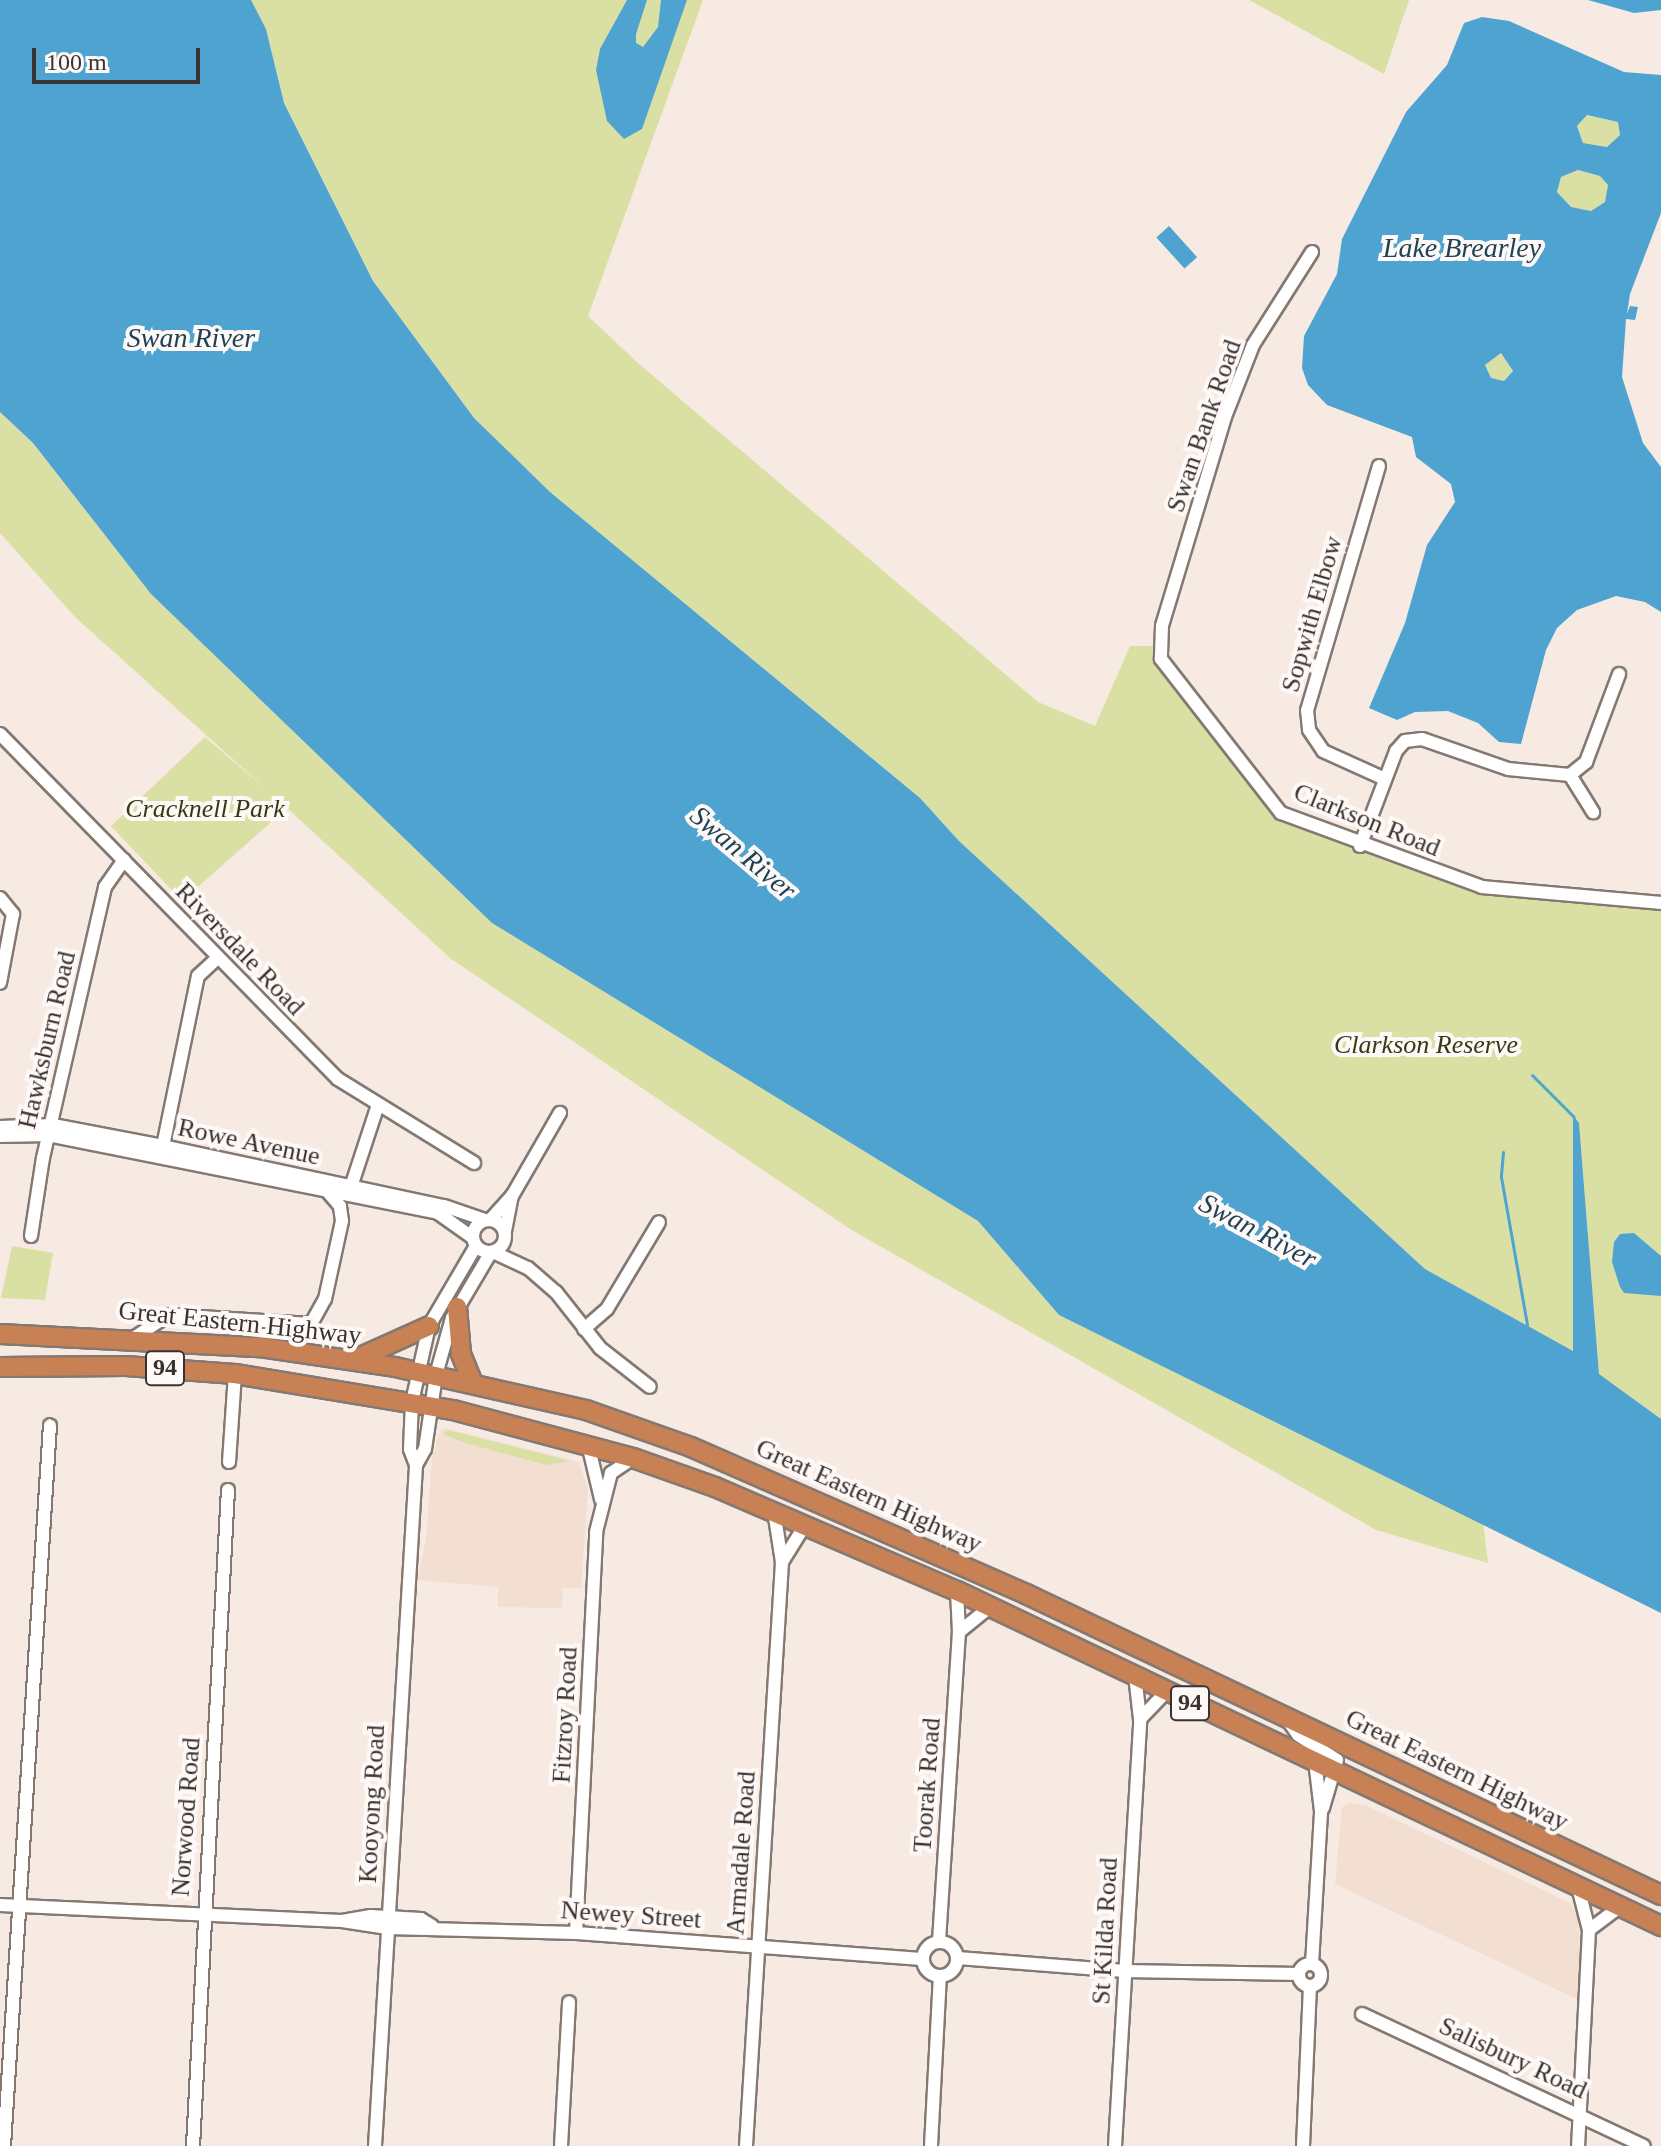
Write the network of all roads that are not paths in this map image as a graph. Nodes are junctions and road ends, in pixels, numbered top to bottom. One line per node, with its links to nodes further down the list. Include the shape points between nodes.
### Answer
1 (1312, 252): 3 (street, Swan Bank Road, via 1253,345 1225,417)
2 (1379, 466): 7 (street, Sopwith Elbow, via 1307,710 1309,730 1323,751)
3 (1162, 626): 9 (street, Clarkson Road, via 1161,659 1271,804)
4 (1619, 674): 6 (street, via 1586,762)
5 (0, 734): 10 (street, Riversdale Road)
6 (1570, 775): 7 (street, via 1508,769 1422,739 1405,741); 8 (street)
7 (1385, 779): 9 (street)
8 (1593, 812)
9 (1360, 846): 12 (street, Clarkson Road, via 1495,890)
10 (124, 860): 13 (street, Riversdale Road); 18 (street, Hawksburn Road, via 105,887)
11 (0, 898): 14 (street, via 13,914)
12 (1661, 903)
13 (217, 958): 15 (street, Riversdale Road, via 338,1079); 20 (street, via 198,976)
14 (0, 983)
15 (378, 1105): 21 (street, Riversdale Road); 23 (street)
16 (560, 1113): 24 (street)
17 (0, 1127): 18 (street, Rowe Avenue)
18 (51, 1130): 19 (street, Rowe Avenue); 20 (street, Rowe Avenue); 28 (street, Hawksburn Road)
19 (0, 1136)
20 (162, 1151): 22 (street, Rowe Avenue); 23 (street, Rowe Avenue)
21 (474, 1163)
22 (327, 1191): 23 (street, Rowe Avenue); 36 (street, via 340,1206 342,1221 325,1299 311,1324 169,1315)
23 (350, 1191): 25 (street, Rowe Avenue); 29 (street, Rowe Avenue, via 438,1213)
24 (512, 1196): 25 (street, Kooyong Road); 27 (street)
25 (488, 1220): 27 (street); 29 (street, Kooyong Road, via 476,1227)
26 (659, 1222): 34 (street, via 607,1309)
27 (506, 1234): 30 (street, Kooyong Road); 31 (street)
28 (31, 1236)
29 (475, 1242): 30 (street, Rowe Avenue); 33 (street, Kooyong Road)
30 (492, 1252): 31 (street, Rowe Avenue); 32 (street, Kooyong Road)
31 (528, 1268): 34 (street, via 556,1292)
32 (457, 1307): 41 (street, Kooyong Road); 42 (highway, via 461,1354)
33 (429, 1326): 37 (highway); 39 (street, Kooyong Road)
34 (584, 1329): 43 (street)
35 (0, 1334): 36 (highway, Great Eastern Highway / 94)
36 (135, 1337): 37 (highway, Great Eastern Highway / 94)
37 (353, 1360): 39 (highway, Great Eastern Highway / 94)
38 (0, 1367): 40 (highway, Great Eastern Highway / 94, via 126,1366)
39 (417, 1371): 41 (highway, Great Eastern Highway / 94); 44 (street, Kooyong Road)
40 (235, 1374): 44 (highway, Great Eastern Highway / 94); 48 (street)
41 (436, 1375): 42 (highway, Great Eastern Highway / 94); 44 (street, Kooyong Road)
42 (473, 1383): 59 (highway, Great Eastern Highway / 94, via 586,1410 691,1447 1026,1594)
43 (650, 1387)
44 (421, 1404): 46 (highway, Great Eastern Highway / 94); 70 (street, Kooyong Road, via 425,1449 416,1465)
45 (50, 1425): 67 (street)
46 (588, 1444): 47 (highway, Great Eastern Highway / 94); 50 (street, Fitzroy Road)
47 (633, 1458): 50 (street, Fitzroy Road, via 611,1473); 51 (highway, Great Eastern Highway / 94)
48 (229, 1462)
49 (228, 1490): 69 (street, Norwood Road)
50 (601, 1499): 73 (street, Fitzroy Road)
51 (774, 1511): 52 (highway, Great Eastern Highway / 94); 53 (street, Armadale Road)
52 (805, 1525): 53 (street, Armadale Road); 54 (highway, Great Eastern Highway / 94)
53 (782, 1562): 75 (street, Armadale Road)
54 (957, 1591): 55 (highway, Great Eastern Highway / 94); 56 (street, Toorak Road)
55 (990, 1607): 56 (street); 57 (highway, Great Eastern Highway / 94)
56 (959, 1632): 74 (street, Toorak Road)
57 (1135, 1675): 58 (highway, Great Eastern Highway / 94); 60 (street, St Kilda Road)
58 (1166, 1692): 60 (street); 61 (highway, Great Eastern Highway / 94)
59 (1286, 1718): 62 (street, via 1298,1735 1333,1755); 65 (highway, Great Eastern Highway / 94)
60 (1140, 1719): 79 (street, St Kilda Road)
61 (1315, 1761): 62 (highway, Great Eastern Highway / 94); 63 (street)
62 (1336, 1772): 63 (street); 64 (highway, Great Eastern Highway / 94)
63 (1321, 1811): 78 (street)
64 (1578, 1887): 68 (highway, Great Eastern Highway / 94); 72 (street)
65 (1661, 1895)
66 (0, 1905): 67 (street, Newey Street)
67 (17, 1906): 69 (street, Newey Street); 86 (street)
68 (1620, 1907): 71 (highway, Great Eastern Highway / 94); 72 (street)
69 (202, 1915): 70 (street, Newey Street); 87 (street, Norwood Road)
70 (387, 1923): 73 (street, Newey Street, via 421,1919 432,1926); 88 (street, Kooyong Road)
71 (1661, 1926)
72 (1589, 1930): 85 (street)
73 (576, 1933): 75 (street, Newey Street)
74 (939, 1941): 76 (street, via 954,1948); 77 (street, via 930,1944)
75 (757, 1945): 77 (street, Newey Street); 90 (street, Armadale Road)
76 (958, 1958): 79 (street); 81 (street, via 950,1974)
77 (922, 1959): 81 (street, via 925,1969)
78 (1312, 1964): 80 (street); 82 (street, via 1321,1974)
79 (1124, 1971): 80 (street); 92 (street, St Kilda Road)
80 (1299, 1974): 82 (street)
81 (940, 1977): 91 (street)
82 (1310, 1987): 93 (street)
83 (569, 2002): 89 (street)
84 (1362, 2014): 85 (street, Salisbury Road)
85 (1580, 2113): 94 (street); 95 (street, Salisbury Road)
86 (4, 2146)
87 (193, 2146)
88 (375, 2146)
89 (561, 2146)
90 (746, 2146)
91 (931, 2146)
92 (1115, 2146)
93 (1303, 2146)
94 (1578, 2146)
95 (1644, 2146)

